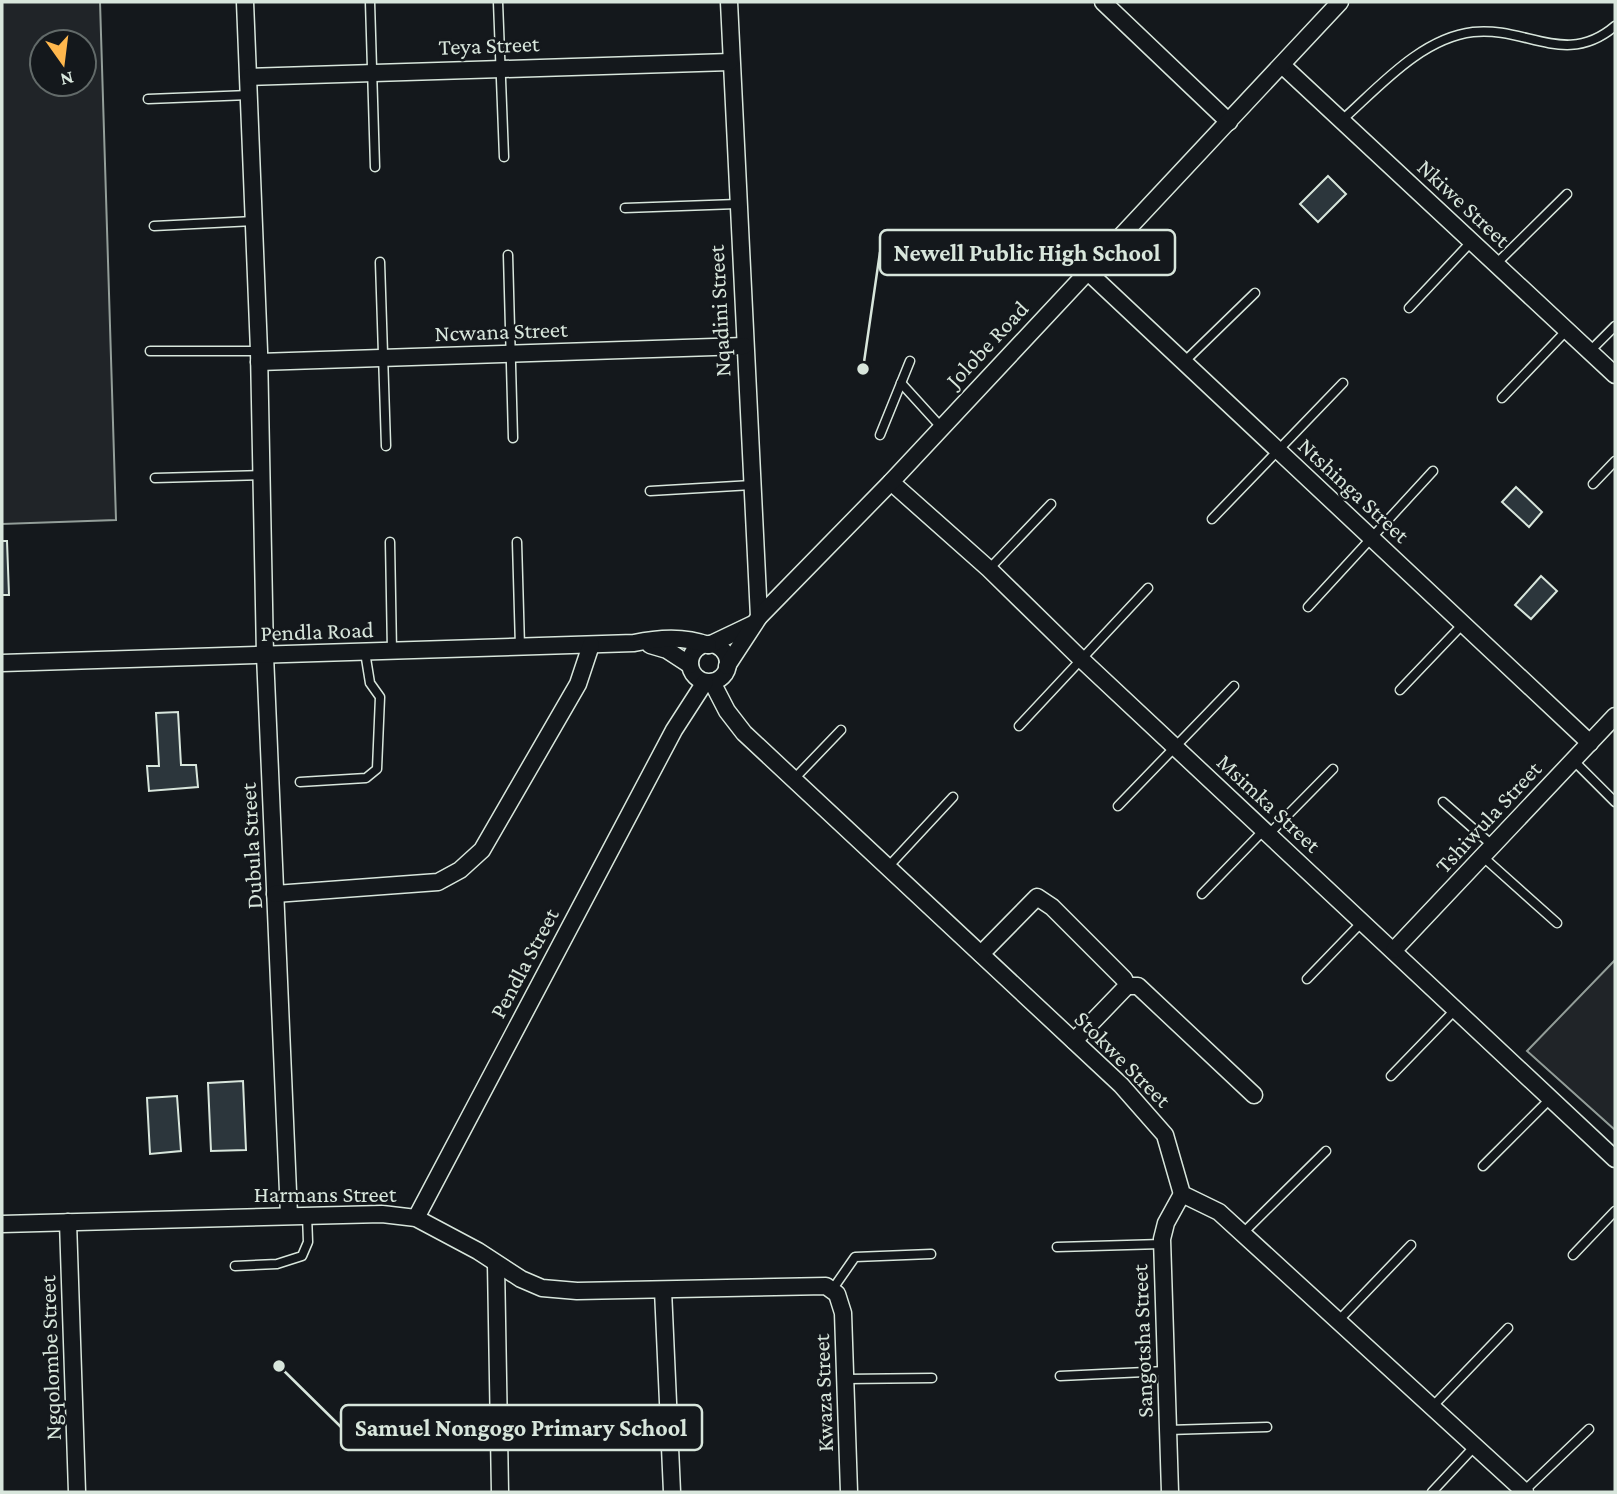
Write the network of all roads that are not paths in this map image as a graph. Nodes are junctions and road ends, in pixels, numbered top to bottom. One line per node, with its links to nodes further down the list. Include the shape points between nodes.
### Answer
1 (246, 2): 12 (street, Dubula Street)
2 (370, 2): 11 (lane)
3 (498, 2): 10 (lane)
4 (729, 2): 8 (street, Nqadini Street)
5 (1103, 2): 16 (street)
6 (1340, 2): 9 (street, Jolobe Road)
7 (1615, 26): 15 (lane, via 1593,41 1564,46 1474,31 1454,36 1402,67)
8 (730, 62): 10 (street, Teya Street); 20 (street, Nqadini Street)
9 (1282, 65): 15 (street, Nkiwe Street); 16 (street, Jolobe Road)
10 (502, 67): 11 (street, Teya Street); 17 (lane)
11 (373, 72): 12 (street, Teya Street); 18 (lane)
12 (249, 77): 13 (street, Dubula Street)
13 (249, 95): 14 (lane); 22 (street, Dubula Street)
14 (148, 99)
15 (1342, 120): 24 (street, Nkiwe Street)
16 (1228, 122): 28 (street, Jolobe Road)
17 (504, 157)
18 (375, 167)
19 (1567, 194): 27 (lane)
20 (737, 204): 21 (lane); 33 (street, Nqadini Street)
21 (625, 208)
22 (254, 221): 23 (lane); 37 (street, Dubula Street)
23 (154, 226)
24 (1472, 241): 27 (street, Nkiwe Street); 30 (lane)
25 (508, 255): 36 (lane)
26 (380, 262): 38 (lane)
27 (1496, 264): 32 (street, Nkiwe Street)
28 (1087, 271): 40 (street, Ntshinga Street); 45 (street, Jolobe Road)
29 (1255, 293): 40 (lane)
30 (1409, 308)
31 (1615, 326): 35 (lane)
32 (1567, 330): 35 (street, Nkiwe Street); 44 (lane)
33 (744, 346): 36 (street, Ncwana Street); 56 (street, Nqadini Street)
34 (150, 351): 37 (lane)
35 (1590, 351): 41 (street, Nkiwe Street)
36 (510, 354): 38 (street, Ncwana Street); 47 (lane)
37 (259, 356): 38 (street, Ncwana Street); 52 (street, Dubula Street)
38 (382, 358): 48 (lane)
39 (910, 361): 42 (lane)
40 (1184, 362): 49 (street, Ntshinga Street)
41 (1615, 375)
42 (901, 383): 45 (lane); 46 (lane)
43 (1343, 383): 49 (lane)
44 (1502, 398)
45 (941, 427): 54 (street, Jolobe Road)
46 (880, 435)
47 (513, 438)
48 (386, 446)
49 (1278, 450): 59 (lane); 60 (street, Ntshinga Street)
50 (1615, 461): 55 (lane)
51 (1433, 471): 60 (lane)
52 (262, 475): 53 (lane); 74 (street, Dubula Street)
53 (155, 478)
54 (891, 482): 63 (street, Msimka Street); 66 (street, Jolobe Road)
55 (1593, 484)
56 (752, 485): 57 (lane); 66 (street, Nqadini Street)
57 (650, 491)
58 (1051, 504): 63 (lane)
59 (1212, 519)
60 (1372, 539): 65 (lane); 67 (street, Ntshinga Street)
61 (390, 542): 72 (lane)
62 (517, 542): 71 (lane)
63 (989, 569): 75 (street, Msimka Street)
64 (1148, 588): 75 (lane)
65 (1308, 607)
66 (756, 621): 70 (street, Jolobe Road); 77 (street, Jolobe Road)
67 (1463, 624): 80 (lane); 84 (street, Ntshinga Street)
68 (634, 643): 69 (street, Pendla Road); 70 (street, Pendla Road, via 688,639); 78 (street, Pendla Road, via 667,650)
69 (591, 645): 71 (street, Pendla Road); 97 (street, via 578,684 472,861 438,882)
70 (708, 645): 77 (street, via 723,651); 78 (street, via 696,649)
71 (520, 647): 72 (street, Pendla Road)
72 (392, 651): 73 (street, Pendla Road)
73 (365, 652): 74 (street, Pendla Road); 89 (lane, via 370,683 380,697 377,769 366,778)
74 (265, 655): 76 (street, Pendla Road); 97 (street, Dubula Street)
75 (1082, 659): 82 (lane); 85 (street, Msimka Street)
76 (2, 663)
77 (727, 666): 78 (street, Jolobe Road, via 725,673)
78 (700, 676): 88 (street, Stokwe Street, via 744,733); 117 (street, Pendla Street)
79 (1234, 686): 85 (lane)
80 (1400, 690)
81 (1615, 716): 84 (street, Tshiwula Street)
82 (1019, 726)
83 (841, 730): 88 (lane)
84 (1590, 743): 86 (street, Tshiwula Street)
85 (1176, 747): 93 (lane); 94 (street, Msimka Street)
86 (1573, 760): 92 (lane); 95 (street, Tshiwula Street)
87 (1333, 769): 94 (lane)
88 (794, 779): 96 (street, Stokwe Street)
89 (300, 782)
90 (953, 797): 96 (lane)
91 (1443, 802): 95 (lane)
92 (1615, 802)
93 (1118, 806)
94 (1266, 832): 98 (lane); 99 (street, Msimka Street)
95 (1487, 851): 100 (lane); 101 (street, Tshiwula Street)
96 (888, 867): 102 (street, Stokwe Street)
97 (275, 894): 115 (street, Dubula Street)
98 (1202, 894)
99 (1363, 921): 101 (street, Msimka Street); 103 (lane)
100 (1557, 923)
101 (1394, 950): 105 (street, Msimka Street)
102 (981, 954): 104 (street, via 1037,897); 106 (street, Stokwe Street)
103 (1307, 979)
104 (1127, 986): 106 (street); 108 (street, via 1138,986)
105 (1456, 1009): 107 (lane); 109 (street, Msimka Street)
106 (1074, 1041): 113 (street, Stokwe Street, via 1121,1085 1164,1135)
107 (1391, 1076)
108 (1254, 1095)
109 (1551, 1098): 111 (street, Msimka Street); 112 (lane)
110 (1326, 1151): 120 (lane)
111 (1615, 1158)
112 (1483, 1166)
113 (1182, 1194): 120 (street, via 1219,1212); 121 (street, Sangotsha Street, via 1166,1223)
114 (1615, 1211): 125 (lane)
115 (289, 1215): 116 (street, Harmans Street); 118 (street, Harmans Street)
116 (307, 1215): 117 (street, Harmans Street); 127 (lane, via 308,1242 302,1256 277,1264)
117 (415, 1217): 126 (street, Harmans Street)
118 (68, 1222): 119 (street, Harmans Street); 141 (street, Ngqolombe Street)
119 (2, 1223)
120 (1243, 1233): 130 (street)
121 (1162, 1244): 123 (lane); 132 (street, Sangotsha Street)
122 (1411, 1245): 130 (lane)
123 (1057, 1247)
124 (931, 1254): 129 (lane, via 855,1257)
125 (1573, 1255)
126 (496, 1264): 128 (street, Harmans Street, via 542,1288); 142 (street)
127 (235, 1266)
128 (663, 1290): 129 (street, Harmans Street, via 819,1284); 143 (street)
129 (834, 1292): 135 (street, Kwaza Street, via 843,1313)
130 (1339, 1320): 136 (street)
131 (1508, 1328): 136 (lane)
132 (1166, 1371): 133 (lane); 139 (street, Sangotsha Street)
133 (1060, 1376)
134 (932, 1378): 135 (lane)
135 (845, 1379): 144 (street, Kwaza Street)
136 (1433, 1407): 140 (street)
137 (1267, 1427): 139 (lane)
138 (1589, 1429): 147 (lane)
139 (1168, 1430): 145 (street, Sangotsha Street)
140 (1475, 1446): 146 (lane); 147 (street)
141 (78, 1492)
142 (500, 1492)
143 (672, 1492)
144 (849, 1492)
145 (1170, 1492)
146 (1432, 1492)
147 (1525, 1492)

